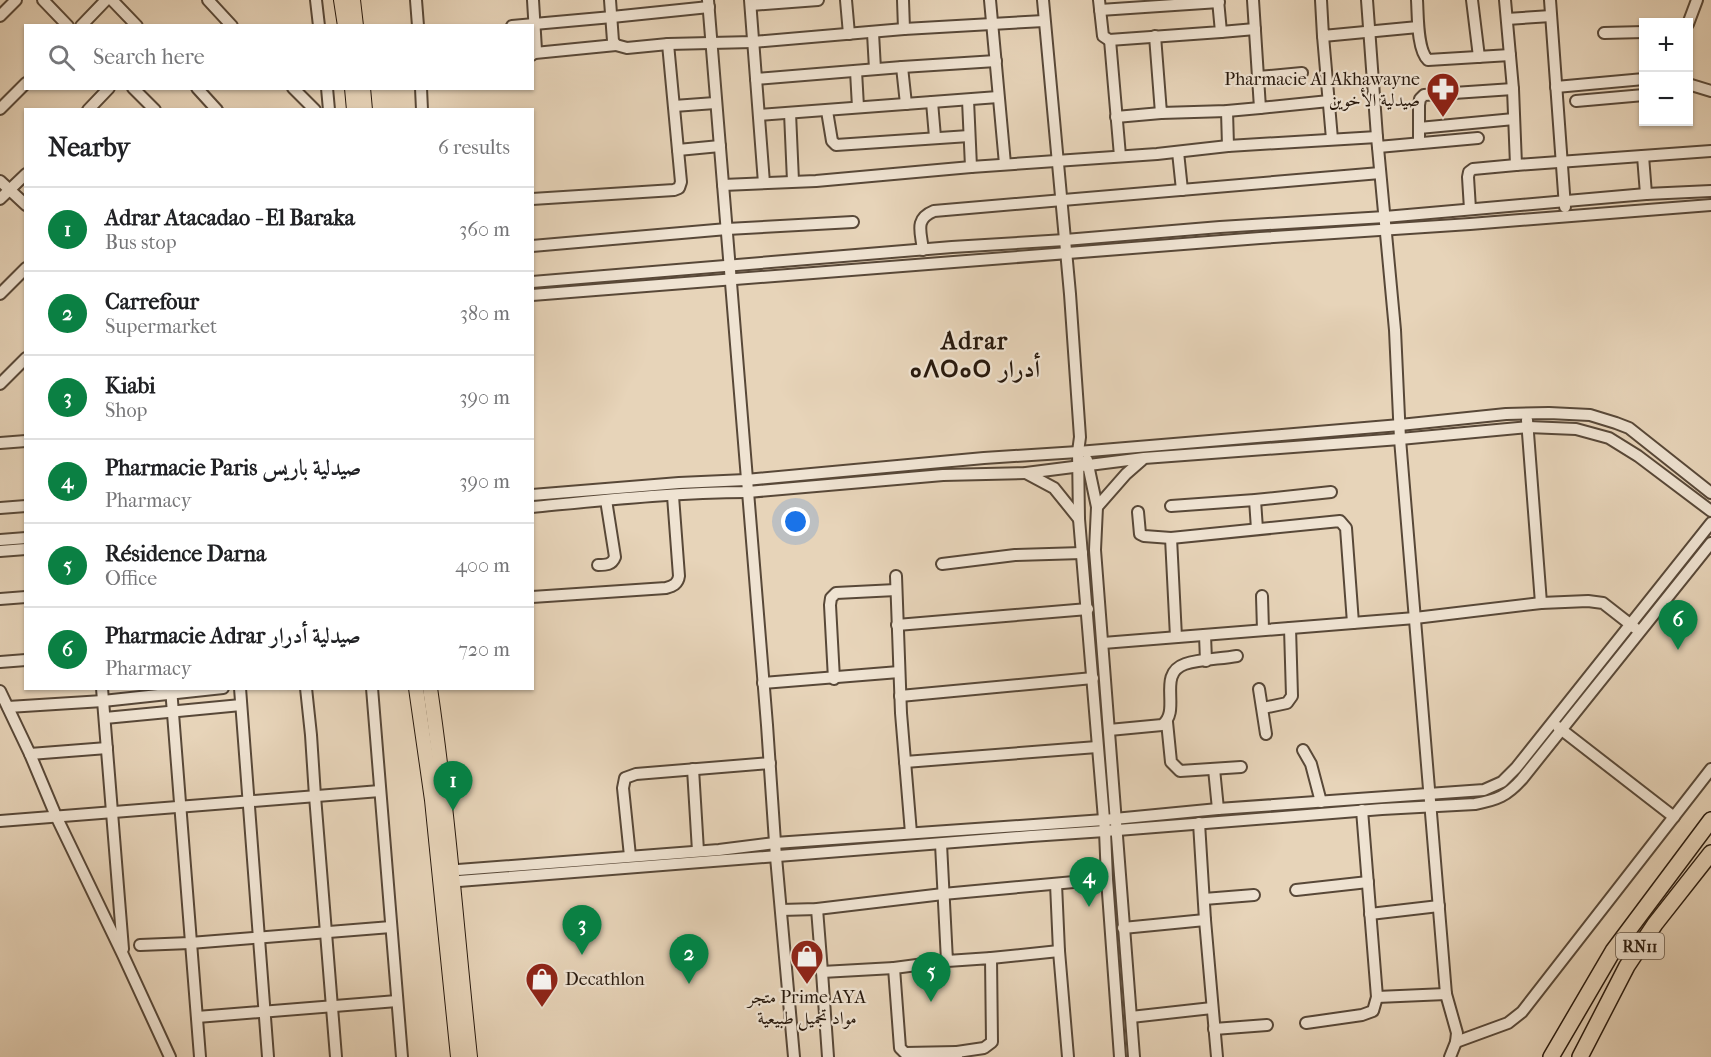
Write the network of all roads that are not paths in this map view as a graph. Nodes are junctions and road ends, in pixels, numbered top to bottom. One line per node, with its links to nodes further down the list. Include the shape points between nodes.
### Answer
1 (16, 0): 30 (street)
2 (43, 0): 37 (street)
3 (106, 0): 38 (street)
4 (208, 0): 40 (street)
5 (341, 0): 42 (main road)
6 (353, 0): 43 (main road)
7 (416, 0): 44 (street)
8 (533, 0): 45 (street)
9 (610, 0): 32 (street)
10 (819, 0): 26 (street)
11 (846, 0): 54 (street)
12 (903, 0): 47 (street)
13 (990, 0): 36 (street)
14 (1043, 0): 35 (street)
15 (1252, 0): 48 (street)
16 (1321, 0): 56 (street)
17 (1367, 0): 49 (street)
18 (1417, 0): 46 (street)
19 (1472, 0): 64 (street)
20 (1506, 0): 34 (street)
21 (1550, 0): 31 (street)
22 (1697, 0): 33 (street)
23 (318, 1): 41 (street)
24 (1218, 1): 27 (street); 50 (street)
25 (119, 2): 39 (street)
26 (751, 2): 58 (street)
27 (1188, 2): 29 (street)
28 (708, 3): 32 (street); 59 (street)
29 (1100, 5): 57 (street, via 1103,36)
30 (0, 16)
31 (1551, 16): 34 (street); 75 (street)
32 (612, 17): 45 (street); 61 (street)
33 (1691, 18)
34 (1507, 19): 63 (street)
35 (1044, 21): 36 (street); 129 (street)
36 (992, 23): 47 (street); 65 (street)
37 (66, 24)
38 (83, 24)
39 (136, 24)
40 (230, 24)
41 (319, 24)
42 (345, 24)
43 (356, 24)
44 (418, 24)
45 (535, 24): 62 (street)
46 (1418, 27): 49 (street); 64 (street, via 1422,51 1428,60)
47 (904, 29): 52 (street)
48 (1255, 29): 50 (street); 70 (street)
49 (1368, 31): 56 (street); 120 (street)
50 (1221, 32): 55 (street)
51 (1639, 32): 53 (street)
52 (873, 33): 54 (street); 67 (street)
53 (1604, 33)
54 (849, 34): 58 (street)
55 (1155, 36): 57 (street); 111 (street)
56 (1323, 36): 91 (street)
57 (1110, 39): 113 (street)
58 (753, 42): 59 (street); 71 (street)
59 (711, 43): 60 (street); 94 (street)
60 (668, 44): 61 (street, via 627,48); 96 (street)
61 (616, 45): 62 (street)
62 (534, 54)
63 (1510, 55): 64 (street); 77 (street)
64 (1479, 57)
65 (996, 61): 66 (street); 88 (street)
66 (902, 67): 67 (street); 95 (street)
67 (875, 69): 68 (street)
68 (856, 72): 71 (street); 97 (street)
69 (1302, 73): 70 (street)
70 (1258, 77): 106 (street)
71 (756, 79): 112 (street)
72 (1639, 79): 73 (street)
73 (1602, 83): 75 (street); 89 (street)
74 (24, 84): 107 (street)
75 (1556, 87): 130 (street)
76 (1693, 87): 86 (street)
77 (1513, 89): 114 (street); 115 (street, via 1424,95 1419,105)
78 (107, 90): 98 (street)
79 (135, 90): 99 (street)
80 (199, 90): 100 (street)
81 (295, 90): 101 (street)
82 (327, 90): 102 (street)
83 (352, 90): 103 (main road)
84 (363, 90): 104 (main road)
85 (421, 90): 105 (street)
86 (1711, 92)
87 (1639, 95): 89 (street)
88 (998, 98): 90 (street); 131 (street)
89 (1603, 99): 92 (street)
90 (968, 100): 93 (street); 116 (street)
91 (1329, 101): 106 (street); 119 (street)
92 (1576, 101)
93 (932, 102): 95 (street); 117 (street)
94 (716, 103): 96 (street); 122 (street)
95 (906, 104): 97 (street)
96 (674, 106): 124 (street)
97 (858, 107): 108 (street)
98 (90, 108)
99 (153, 108)
100 (215, 108)
101 (313, 108)
102 (329, 108)
103 (354, 108)
104 (365, 108)
105 (422, 108)
106 (1260, 108): 109 (street)
107 (0, 109)
108 (827, 111): 110 (street); 117 (street, via 836,145)
109 (1227, 111): 111 (street); 123 (street)
110 (790, 113): 112 (street); 137 (street)
111 (1161, 113): 113 (street)
112 (759, 115): 138 (street)
113 (1116, 117): 127 (street)
114 (1514, 119): 115 (street); 132 (street)
115 (1419, 128): 121 (street)
116 (969, 136): 117 (street); 133 (street)
117 (935, 137)
118 (1478, 138): 121 (street)
119 (1332, 139): 120 (street); 123 (street)
120 (1377, 142): 121 (street); 134 (street)
121 (1419, 143)
122 (720, 146): 124 (street); 139 (street)
123 (1228, 146): 126 (street)
124 (678, 150): 145 (street, via 681,185 677,189)
125 (1711, 151): 128 (street)
126 (1178, 152): 127 (street); 141 (street)
127 (1120, 156): 129 (street)
128 (1643, 156): 130 (street); 143 (street)
129 (1058, 161): 131 (street); 146 (street)
130 (1562, 162): 132 (street); 147 (street)
131 (1005, 164): 133 (street)
132 (1516, 165): 150 (street, via 1471,170)
133 (971, 167): 137 (street)
134 (1380, 173): 141 (street); 152 (street)
135 (24, 176): 140 (street)
136 (0, 181): 140 (street)
137 (794, 181): 138 (street)
138 (764, 183): 139 (street)
139 (723, 185): 154 (street)
140 (9, 190): 144 (street); 148 (street)
141 (1182, 190): 146 (street)
142 (1711, 191): 143 (street)
143 (1646, 194): 147 (street)
144 (0, 199)
145 (534, 199)
146 (1062, 200): 156 (street); 158 (street, via 934,211 922,218 920,224)
147 (1564, 202): 150 (street); 151 (street)
148 (24, 204)
149 (1711, 205): 151 (street)
150 (1470, 209): 152 (street)
151 (1566, 216): 155 (street)
152 (1385, 217): 155 (street); 156 (street)
153 (853, 222): 154 (street)
154 (727, 230): 157 (street); 160 (street)
155 (1386, 230): 159 (street); 169 (street)
156 (1065, 240): 158 (street); 159 (street)
157 (534, 246)
158 (923, 250): 160 (street)
159 (1066, 254): 162 (street); 174 (street)
160 (730, 265): 162 (street); 163 (street)
161 (24, 270): 164 (street)
162 (731, 279): 165 (street); 178 (street)
163 (534, 282)
164 (0, 294)
165 (534, 295)
166 (24, 360): 167 (street)
167 (0, 384)
168 (1527, 413): 169 (street); 170 (street); 181 (street, via 1590,415 1629,428)
169 (1400, 425): 171 (street); 174 (street)
170 (1528, 427): 171 (street); 191 (street, via 1576,429 1609,438); 211 (street)
171 (1400, 439): 175 (street); 213 (street)
172 (24, 441): 173 (street)
173 (0, 443)
174 (1082, 452): 176 (street); 178 (street)
175 (1144, 458): 176 (street); 189 (street)
176 (1083, 465): 177 (street); 189 (street); 193 (street)
177 (1026, 473): 179 (street, via 943,475); 193 (street, via 1054,488)
178 (746, 480): 179 (street); 182 (street)
179 (748, 492): 183 (street); 230 (street)
180 (1331, 492): 185 (street)
181 (1711, 493)
182 (534, 495)
183 (673, 495): 184 (street); 209 (street, via 677,583 666,588)
184 (606, 500): 188 (street); 204 (street, via 615,557 608,565)
185 (1255, 500): 187 (street); 195 (street)
186 (24, 506): 190 (street)
187 (1171, 506)
188 (534, 507)
189 (1097, 507): 222 (street, via 1095,550)
190 (0, 508)
191 (1711, 511)
192 (1138, 512): 197 (street, via 1140,534)
193 (1079, 519): 202 (street)
194 (1711, 523): 215 (street)
195 (1257, 529): 197 (street); 214 (street, via 1340,521 1346,528)
196 (24, 538): 198 (street)
197 (1171, 538): 221 (street)
198 (0, 540)
199 (1711, 543): 219 (street)
200 (24, 549): 201 (street)
201 (0, 551)
202 (1082, 553): 203 (street, via 1015,555); 212 (street)
203 (942, 564)
204 (598, 565)
205 (896, 576): 206 (street)
206 (896, 590): 216 (street); 229 (street, via 836,593 831,598)
207 (1262, 596): 218 (street)
208 (24, 597): 210 (street)
209 (534, 597)
210 (0, 599)
211 (1541, 603): 213 (street); 215 (street, via 1603,603)
212 (1088, 609): 216 (street); 228 (street)
213 (1415, 618): 214 (street); 266 (street)
214 (1353, 623): 217 (street)
215 (1630, 624): 219 (street); 249 (street)
216 (897, 625): 227 (street)
217 (1290, 628): 218 (street); 245 (street, via 1293,696 1287,703)
218 (1263, 630): 220 (street)
219 (1640, 632): 251 (street)
220 (1205, 635): 221 (street); 225 (street)
221 (1176, 637): 222 (street)
222 (1103, 643): 250 (street)
223 (1237, 656): 225 (street)
224 (24, 660): 226 (street)
225 (1206, 661): 248 (street, via 1175,670 1170,678)
226 (0, 662)
227 (899, 672): 229 (street); 241 (street)
228 (1092, 678): 241 (street); 253 (street)
229 (834, 679): 230 (street)
230 (763, 683): 259 (street)
231 (1259, 689): 245 (street)
232 (102, 690): 242 (street)
233 (189, 690): 240 (street)
234 (240, 690): 243 (street)
235 (306, 690): 267 (street)
236 (372, 690): 265 (street)
237 (416, 690): 289 (main road)
238 (430, 690): 289 (main road, via 445,795)
239 (0, 691): 244 (street)
240 (171, 691): 242 (street); 246 (street)
241 (900, 696): 258 (street)
242 (103, 701): 244 (street); 247 (street)
243 (242, 705): 246 (street); 268 (street)
244 (8, 707): 256 (street)
245 (1263, 708): 252 (street)
246 (173, 712): 247 (street); 270 (street)
247 (105, 718): 254 (street)
248 (1167, 722): 250 (street, via 1162,726); 262 (street, via 1171,762 1175,767 1180,771)
249 (1552, 723): 251 (street); 257 (street)
250 (1110, 730): 280 (street)
251 (1561, 730): 260 (street); 276 (street)
252 (1266, 734)
253 (1098, 747): 258 (street); 281 (street)
254 (107, 748): 256 (street); 274 (street)
255 (1303, 750): 269 (street)
256 (30, 754): 275 (street)
257 (1523, 759): 260 (street); 266 (street, via 1502,782 1484,790)
258 (905, 762): 282 (street)
259 (770, 763): 263 (street); 283 (street)
260 (1533, 766): 271 (street, via 1499,799)
261 (1241, 767): 262 (street)
262 (1214, 768): 272 (street)
263 (693, 769): 285 (street); 287 (street, via 626,778 623,788)
264 (1711, 769): 276 (street)
265 (380, 791): 267 (street); 302 (street)
266 (1430, 795): 269 (street); 271 (street)
267 (315, 796): 268 (street); 304 (street)
268 (249, 802): 270 (street); 305 (street)
269 (1321, 802): 272 (street)
270 (180, 807): 274 (street); 306 (street)
271 (1431, 807): 273 (street); 297 (street)
272 (1218, 809): 280 (street)
273 (1362, 810): 279 (street); 291 (street)
274 (111, 812): 275 (street); 309 (street)
275 (56, 816): 278 (street); 309 (street)
276 (1674, 817): 326 (street, via 1522,1012 1508,1023)
277 (1711, 820): 325 (highway, RN11, via 1631,924)
278 (0, 821)
279 (1199, 823): 280 (street); 296 (street)
280 (1117, 825): 281 (street); 303 (street)
281 (1105, 826): 282 (street); 284 (street); 290 (street)
282 (911, 833): 283 (street)
283 (776, 843): 285 (street); 288 (street)
284 (941, 844): 288 (street); 294 (street)
285 (698, 851): 287 (street)
286 (1711, 854): 344 (highway, RN11, via 1627,966)
287 (630, 856): 289 (street)
288 (776, 857): 289 (street); 299 (street)
289 (445, 877): 333 (main road); 334 (main road)
290 (1107, 879): 292 (street); 338 (street)
291 (1368, 882): 293 (street); 300 (street)
292 (1056, 884): 294 (street); 308 (street)
293 (1296, 890)
294 (943, 894): 298 (street); 311 (street)
295 (1254, 895): 296 (street)
296 (1204, 899): 301 (street)
297 (1439, 906): 300 (street); 314 (street)
298 (817, 909): 299 (street); 313 (street)
299 (781, 910): 335 (street)
300 (1370, 914): 315 (street)
301 (1205, 920): 303 (street); 318 (street)
302 (391, 927): 304 (street); 316 (street)
303 (1123, 928): 321 (street)
304 (326, 933): 305 (street); 317 (street)
305 (260, 938): 306 (street); 319 (street)
306 (190, 943): 307 (street); 320 (street)
307 (140, 945)
308 (1059, 951): 310 (street); 337 (street)
309 (123, 955): 328 (street)
310 (991, 958): 311 (street); 327 (street, via 992,1042 984,1048)
311 (947, 961): 312 (street)
312 (894, 968): 313 (street); 327 (street, via 901,1051)
313 (822, 972): 336 (street)
314 (1446, 994): 315 (street); 326 (street)
315 (1377, 997): 322 (street, via 1373,1011)
316 (397, 1001): 317 (street); 332 (street)
317 (332, 1006): 319 (street); 331 (street)
318 (1212, 1008): 321 (street); 324 (street)
319 (265, 1011): 320 (street); 330 (street)
320 (197, 1017): 329 (street)
321 (1131, 1017): 339 (street)
322 (1306, 1023)
323 (1267, 1026): 324 (street)
324 (1214, 1029): 340 (street)
325 (1563, 1038): 342 (highway); 343 (highway, RN11)
326 (1456, 1042): 341 (street)
327 (957, 1054)
328 (170, 1057)
329 (200, 1057)
330 (268, 1057)
331 (336, 1057)
332 (402, 1057)
333 (458, 1057)
334 (470, 1057)
335 (795, 1057)
336 (828, 1057)
337 (1068, 1057)
338 (1120, 1057)
339 (1134, 1057)
340 (1217, 1057)
341 (1450, 1057)
342 (1551, 1057)
343 (1557, 1057)
344 (1580, 1057)

